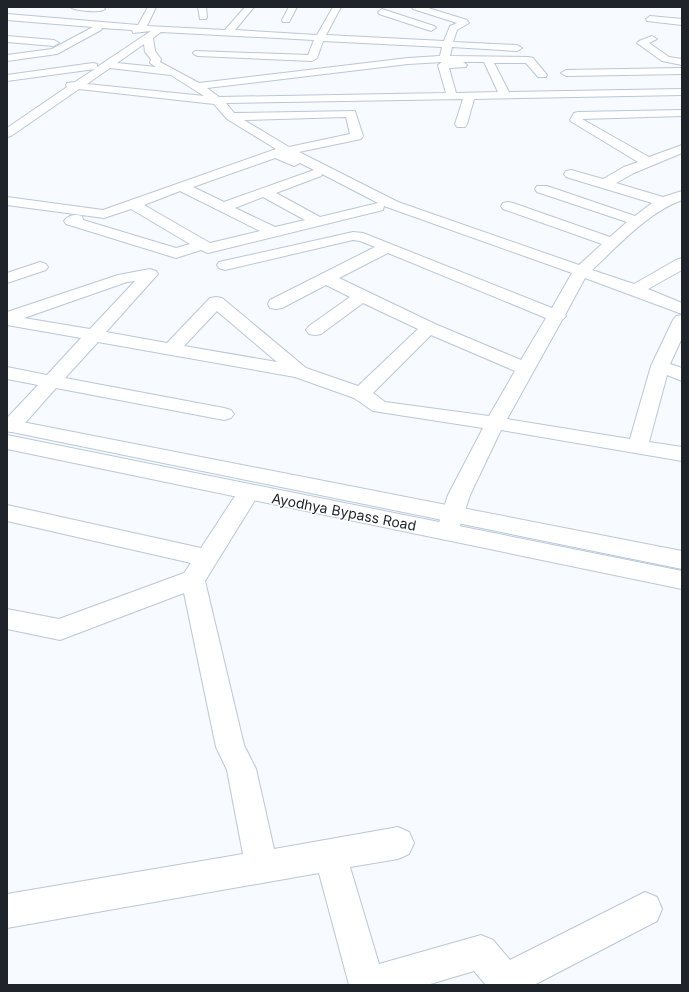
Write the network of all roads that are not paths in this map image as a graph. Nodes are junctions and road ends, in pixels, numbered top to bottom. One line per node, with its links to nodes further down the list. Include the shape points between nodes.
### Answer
1 (74, 7): 7 (street)
2 (202, 7): 11 (street)
3 (250, 7): 13 (street)
4 (293, 7): 15 (street)
5 (337, 7): 24 (street)
6 (416, 7): 20 (street, via 464,22)
7 (101, 8): 18 (street)
8 (151, 12): 23 (street)
9 (381, 13): 20 (street)
10 (7, 17): 18 (street)
11 (203, 17)
12 (226, 18): 13 (street)
13 (245, 19): 22 (street)
14 (650, 19): 17 (street)
15 (286, 20)
16 (7, 21): 18 (street)
17 (682, 22)
18 (96, 26): 23 (street); 27 (street)
19 (396, 26): 20 (street)
20 (442, 28): 21 (street); 28 (street)
21 (474, 30)
22 (229, 31): 23 (street); 24 (street)
23 (145, 32): 24 (street); 35 (street); 37 (street); 40 (street, via 150,52 156,59 155,63)
24 (320, 38): 28 (street); 31 (street)
25 (7, 39): 27 (street)
26 (652, 39): 34 (street, via 642,43 666,58)
27 (71, 44): 30 (street, via 54,52)
28 (447, 45): 28 (street, via 517,48); 32 (street)
29 (198, 53): 31 (street)
30 (7, 58)
31 (312, 58): 36 (street)
32 (445, 59): 33 (street); 47 (street, via 408,61)
33 (488, 62): 42 (street, via 529,60); 51 (street); 52 (street, via 443,65)
34 (682, 62)
35 (109, 65): 40 (street); 46 (street)
36 (244, 65)
37 (92, 66): 43 (street); 44 (street)
38 (191, 71): 40 (street)
39 (682, 71): 41 (street)
40 (176, 73): 47 (street)
41 (566, 73)
42 (542, 75)
43 (7, 78)
44 (66, 84): 46 (street); 63 (street)
45 (402, 85): 55 (street)
46 (77, 86): 56 (street); 66 (street)
47 (197, 86): 56 (street)
48 (372, 87): 54 (street)
49 (682, 92): 51 (street)
50 (350, 94): 54 (street); 56 (street); 57 (street)
51 (505, 95): 53 (street)
52 (452, 96): 53 (street); 55 (street)
53 (469, 96): 64 (street)
54 (378, 97): 55 (street)
55 (410, 97)
56 (217, 101): 61 (street)
57 (351, 113): 60 (street); 68 (street, via 357,136)
58 (665, 113): 59 (street); 62 (street); 71 (street, via 578,115 576,120)
59 (682, 113)
60 (290, 115): 61 (street); 65 (street)
61 (231, 117): 70 (street)
62 (682, 120)
63 (7, 123)
64 (461, 124)
65 (309, 126)
66 (7, 133)
67 (321, 133): 68 (street)
68 (334, 141): 70 (street)
69 (682, 149): 71 (street)
70 (282, 152): 72 (street); 75 (street); 94 (street, via 393,205)
71 (648, 162): 74 (street)
72 (316, 173): 77 (street); 86 (street, via 378,207)
73 (571, 174): 74 (street)
74 (605, 184): 80 (street)
75 (182, 187): 81 (street); 83 (street)
76 (542, 189): 85 (street)
77 (266, 193): 83 (street); 86 (street)
78 (682, 195): 80 (street)
79 (7, 201): 84 (street)
80 (664, 202): 85 (street)
81 (133, 204): 84 (street, via 104,214); 89 (street)
82 (508, 206): 88 (street)
83 (224, 207): 87 (street)
84 (92, 212): 89 (street, via 71,221 176,253)
85 (637, 221): 88 (street)
86 (319, 222): 87 (street)
87 (275, 233): 89 (street, via 208,248)
88 (612, 243): 94 (street)
89 (203, 245)
90 (388, 247): 92 (street, via 363,237 353,236); 96 (street); 101 (street)
91 (682, 263): 97 (street)
92 (225, 265)
93 (40, 267): 95 (street)
94 (581, 271): 97 (street); 101 (street)
95 (7, 278)
96 (325, 278): 98 (street); 99 (street)
97 (635, 290): 100 (street)
98 (362, 296): 104 (street); 105 (street)
99 (276, 304)
100 (682, 309)
101 (557, 316): 109 (street)
102 (7, 319): 106 (street); 106 (street, via 124,278 150,274)
103 (682, 320): 108 (street)
104 (429, 328): 109 (street); 114 (street)
105 (315, 330)
106 (94, 336): 107 (street); 113 (street)
107 (171, 349): 110 (street); 110 (street, via 216,302)
108 (660, 366): 112 (street); 118 (street)
109 (526, 369): 116 (street)
110 (299, 372): 114 (street)
111 (7, 373): 113 (street)
112 (682, 375)
113 (51, 382): 115 (street); 117 (street)
114 (361, 394): 116 (street, via 380,408)
115 (224, 414)
116 (495, 423): 118 (street); 122 (street, via 459,495)
117 (8, 431): 120 (street, Ayodhya Bypass Road); 122 (street, Ayodhya Bypass Road)
118 (638, 446): 119 (street)
119 (682, 454)
120 (249, 492): 122 (street, Ayodhya Bypass Road); 123 (street)
121 (7, 513): 123 (street)
122 (449, 523): 124 (street, Ayodhya Bypass Road); 126 (street, Ayodhya Bypass Road)
123 (206, 558): 125 (street)
124 (682, 560)
125 (193, 580): 127 (street, via 60,630); 130 (street, via 230,747 241,770)
126 (682, 580)
127 (7, 619)
128 (398, 842): 129 (street)
129 (330, 854): 130 (street); 134 (street)
130 (262, 866): 132 (street)
131 (646, 909): 133 (street)
132 (7, 910)
133 (507, 983): 134 (street, via 481,952)
134 (367, 985)

